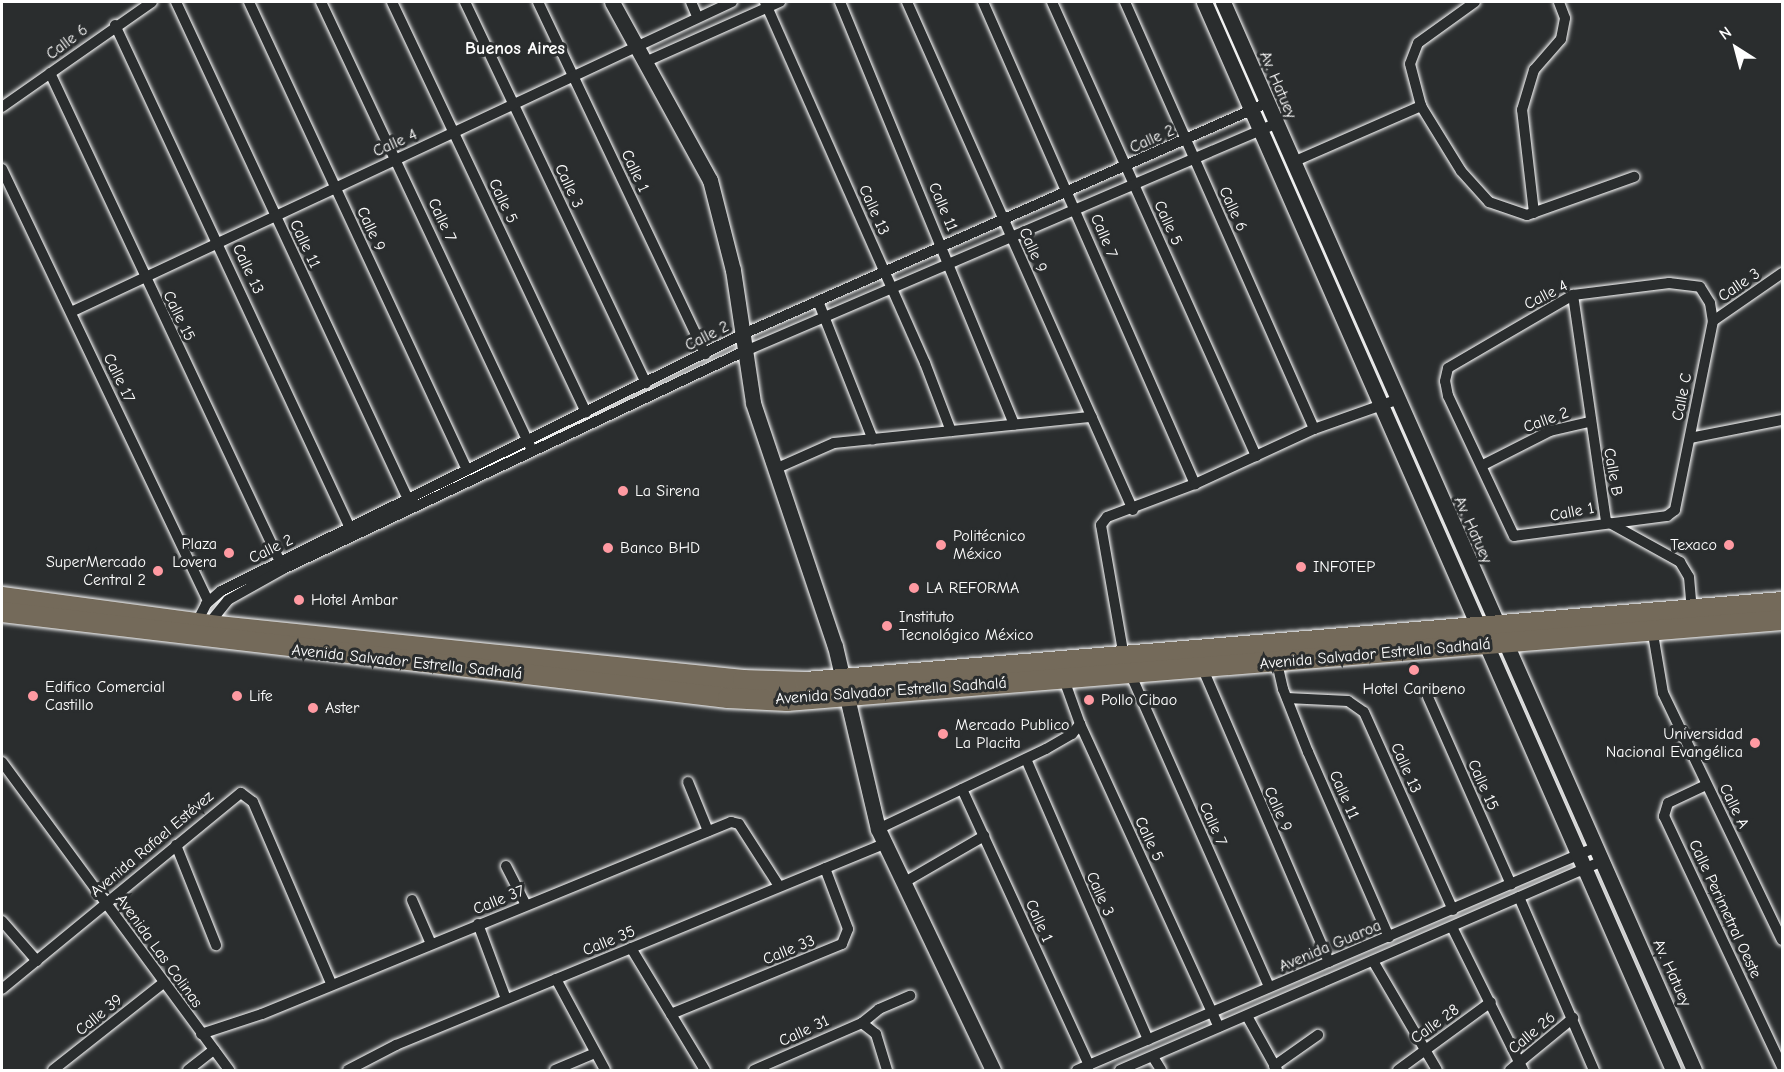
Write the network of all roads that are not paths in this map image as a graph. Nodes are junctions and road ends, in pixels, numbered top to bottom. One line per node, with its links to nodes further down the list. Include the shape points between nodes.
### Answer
1 (152, 2): 23 (street, Calle 6)
2 (176, 2): 48 (street, Calle 11)
3 (249, 2): 44 (street, Calle 9)
4 (321, 2): 37 (street, Calle 7)
5 (392, 2): 35 (street, Calle 5)
6 (465, 2): 29 (street, Calle 3)
7 (538, 2): 27 (street, Calle 1)
8 (612, 2): 24 (main road)
9 (691, 2): 22 (street)
10 (732, 2): 22 (street, Calle 4)
11 (780, 2): 21 (street)
12 (840, 2): 52 (street, Calle 11)
13 (907, 2): 49 (street, Calle 9)
14 (983, 2): 45 (street, Calle 7)
15 (1052, 2): 40 (street, Calle 5)
16 (1125, 2): 36 (street, Calle 6)
17 (1204, 2): 32 (main road, Av. Hatuey)
18 (1223, 2): 28 (main road, Av. Hatuey)
19 (1475, 2): 30 (street, via 1413,50 1411,80)
20 (1559, 2): 47 (street, via 1565,18 1561,39 1534,70 1522,110)
21 (766, 4): 25 (street); 54 (street, Calle 13)
22 (697, 16): 24 (street, Calle 4)
23 (115, 25): 26 (street, Calle 6); 51 (street, Calle 13)
24 (636, 46): 25 (main road); 27 (street, Calle 4)
25 (645, 62): 63 (main road, via 710,180 733,270)
26 (50, 73): 31 (street, Calle 6); 56 (street, Calle 15)
27 (574, 78): 29 (street, Calle 4); 65 (street, Calle 1)
28 (1267, 103): 32 (street, Calle 2); 33 (main road, Av. Hatuey)
29 (514, 105): 35 (street, Calle 4); 68 (street, Calle 3)
30 (1421, 106): 39 (street); 47 (street, via 1461,171 1489,202 1527,215)
31 (2, 107)
32 (1251, 111): 34 (main road, Av. Hatuey); 36 (street, Calle 2)
33 (1275, 124): 34 (street, Calle 2); 39 (main road, Av. Hatuey)
34 (1260, 130): 38 (street, Calle 2); 69 (main road, Av. Hatuey)
35 (454, 134): 37 (street, Calle 4); 70 (street, Calle 5)
36 (1186, 140): 38 (street, Calle 6); 40 (street, Calle 2)
37 (397, 158): 44 (street, Calle 4); 79 (street, Calle 7)
38 (1194, 158): 43 (street, Calle 2); 75 (street, Calle 6)
39 (1293, 162): 69 (main road, Av. Hatuey)
40 (1126, 167): 43 (street, Calle 5); 45 (street, Calle 2)
41 (2, 169): 60 (street, Calle 17)
42 (1634, 177): 47 (street)
43 (1134, 184): 46 (street, Calle 2); 80 (street, Calle 5)
44 (335, 187): 48 (street, Calle 4); 83 (street, Calle 9)
45 (1068, 190): 46 (street, Calle 7); 49 (street, Calle 2)
46 (1076, 208): 50 (street, Calle 2); 84 (street, Calle 7)
47 (1534, 213)
48 (276, 216): 51 (street, Calle 4); 85 (street, Calle 11)
49 (1003, 217): 50 (street, Calle 9); 52 (street, Calle 2)
50 (1010, 235): 53 (street, Calle 2); 71 (street, Calle 9)
51 (219, 242): 56 (street, Calle 4); 89 (street, Calle 13)
52 (942, 244): 53 (street, Calle 11); 54 (street, Calle 2)
53 (950, 263): 57 (street, Calle 2); 74 (street, Calle 11)
54 (885, 271): 57 (street, Calle 13); 59 (street, Calle 2)
55 (1782, 273): 62 (street, Calle 3)
56 (144, 277): 60 (street, Calle 4); 90 (street, Calle 15)
57 (892, 289): 61 (street, Calle 2); 76 (street, Calle 13)
58 (1573, 295): 62 (street, Calle 4, via 1669,283 1700,288 1710,303); 73 (street, Calle B); 81 (street, Calle 4, via 1451,364 1446,372 1446,389)
59 (818, 301): 61 (street); 63 (street, Calle 2)
60 (70, 312): 92 (street, Calle 17)
61 (824, 318): 64 (street, Calle 2); 78 (street)
62 (1713, 321): 77 (street, Calle C)
63 (741, 335): 64 (main road); 65 (street, Calle 2)
64 (743, 352): 67 (street, Calle 2); 82 (main road, via 753,403)
65 (705, 354): 66 (street, Calle 2)
66 (679, 367): 67 (street); 68 (street, Calle 2)
67 (684, 380): 79 (street, Calle 2)
68 (646, 383): 70 (street, Calle 2)
69 (1388, 403): 75 (street); 99 (main road, Av. Hatuey)
70 (586, 412): 79 (street, Calle 2)
71 (1092, 417): 74 (street); 86 (street, Calle 9)
72 (1782, 420): 77 (street)
73 (1589, 422): 81 (street, Calle 2, via 1550,431); 88 (street, Calle B)
74 (1014, 425): 76 (street)
75 (1314, 429): 80 (street)
76 (951, 431): 78 (street)
77 (1690, 438): 87 (street, Calle C, via 1677,504)
78 (873, 440): 82 (street, via 828,444)
79 (529, 446): 83 (street, Calle 2); 90 (street, Calle 2)
80 (1256, 456): 84 (street)
81 (1482, 465): 88 (street, Calle 1, via 1514,536)
82 (775, 469): 104 (main road, via 814,580)
83 (467, 470): 85 (street, Calle 2)
84 (1195, 484): 86 (street)
85 (408, 499): 89 (street, Calle 2)
86 (1133, 510): 101 (street, via 1107,517 1101,525)
87 (1671, 514): 88 (street, Calle 1)
88 (1606, 521): 94 (street, Calle B, via 1680,562 1689,577)
89 (350, 528): 90 (street, Calle 2)
90 (281, 565): 92 (street, Calle 2); 98 (street, Calle 2, via 228,600)
91 (2, 597): 98 (highway, Avenida Salvador Estrella Sadhalá)
92 (208, 600): 98 (street)
93 (1782, 602): 94 (highway, Avenida Salvador Estrella Sadhalá)
94 (1692, 609): 97 (highway, Avenida Salvador Estrella Sadhalá)
95 (2, 612): 98 (highway, Avenida Salvador Estrella Sadhalá)
96 (1782, 620): 97 (highway, Avenida Salvador Estrella Sadhalá)
97 (1651, 622): 99 (highway, Avenida Salvador Estrella Sadhalá); 111 (street, Calle A, via 1663,693)
98 (200, 631): 104 (highway, Avenida Salvador Estrella Sadhalá, via 728,698)
99 (1491, 635): 100 (highway, Avenida Salvador Estrella Sadhalá); 101 (highway, Avenida Salvador Estrella Sadhalá); 118 (main road, Av. Hatuey)
100 (1277, 663): 102 (highway, Avenida Salvador Estrella Sadhalá); 106 (street, Calle 11)
101 (1127, 665): 102 (highway, Avenida Salvador Estrella Sadhalá); 103 (highway, Avenida Salvador Estrella Sadhalá); 143 (street, Calle 7)
102 (1202, 667): 139 (street, Calle 9)
103 (1061, 670): 104 (highway, Avenida Salvador Estrella Sadhalá); 107 (street, Calle 5)
104 (846, 689): 113 (main road)
105 (1428, 697): 122 (street, Calle 15)
106 (1287, 698): 128 (street, Calle 13, via 1341,700 1364,712); 132 (street, Calle 11)
107 (1080, 724): 108 (street, via 1068,737); 148 (street, Calle 5)
108 (1026, 759): 112 (street); 156 (street, Calle 3)
109 (2, 762): 126 (street, Avenida Las Colinas)
110 (688, 782): 114 (street)
111 (1706, 785): 133 (street, Calle A); 163 (street, Calle Perimetral Oeste, via 1668,803 1664,816)
112 (962, 789): 113 (street); 115 (street, Calle 1)
113 (878, 829): 116 (main road)
114 (708, 831): 123 (street, Calle 37, via 731,822 739,824); 127 (street, Calle 37)
115 (984, 836): 121 (street); 161 (street, Calle 1)
116 (884, 844): 120 (street, Calle 35); 121 (main road)
117 (176, 845): 126 (street, Avenida Rafael Estévez); 135 (street); 142 (street, Avenida Rafael Estévez, via 236,794 250,797)
118 (1590, 858): 122 (street, Avenida Guaroa); 124 (street, Avenida Guaroa); 182 (main road, Av. Hatuey); 183 (main road, Av. Hatuey, via 1654,974)
119 (506, 866): 127 (street)
120 (825, 868): 123 (street, Calle 35); 149 (street, Calle 33, via 848,929 842,945)
121 (903, 883): 174 (main road)
122 (1511, 885): 128 (street, Avenida Guaroa)
123 (779, 886): 136 (street, Calle 35)
124 (1520, 897): 131 (street, Avenida Guaroa); 151 (street)
125 (412, 900): 134 (street)
126 (104, 903): 138 (street, Avenida Rafael Estévez); 141 (street, Avenida Las Colinas)
127 (526, 904): 130 (street, Calle 37)
128 (1453, 910): 132 (street, Avenida Guaroa)
129 (2, 921): 138 (street)
130 (478, 924): 134 (street, Calle 37); 146 (street)
131 (1452, 927): 137 (street, Avenida Guaroa); 147 (street)
132 (1389, 937): 139 (street, Avenida Guaroa)
133 (1782, 940)
134 (431, 944): 142 (street, Calle 37)
135 (216, 945)
136 (631, 948): 140 (street, Calle 35); 149 (street)
137 (1373, 960): 150 (street, Avenida Guaroa); 158 (street)
138 (37, 961): 144 (street, Avenida Rafael Estévez)
139 (1329, 962): 143 (street, Avenida Guaroa)
140 (556, 979): 146 (street, Calle 35); 159 (street)
141 (163, 983): 154 (street, Avenida Las Colinas); 165 (street, Calle 39)
142 (332, 985): 154 (street, Calle 37, via 234,1025)
143 (1269, 987): 148 (street, Avenida Guaroa)
144 (2, 989)
145 (910, 996): 152 (street, Calle 31, via 879,1009)
146 (506, 999): 168 (street, Calle 35, via 396,1045)
147 (1491, 1002): 158 (street, Calle 28); 162 (street)
148 (1212, 1012): 153 (street, Calle 5); 156 (street, Avenida Guaroa)
149 (671, 1014): 171 (street)
150 (1246, 1016): 153 (street, Avenida Guaroa); 164 (street)
151 (1573, 1018): 162 (street, Calle 26); 181 (street)
152 (865, 1024): 172 (street, Calle 31); 173 (street, via 876,1034)
153 (1219, 1027): 160 (street, Avenida Guaroa)
154 (201, 1034): 157 (street, Avenida Las Colinas)
155 (1318, 1035): 164 (street)
156 (1148, 1040): 161 (street, Avenida Guaroa)
157 (214, 1050): 166 (street); 167 (street, Avenida Las Colinas)
158 (1426, 1050): 178 (street, Calle 28); 179 (street)
159 (595, 1053): 169 (street); 170 (street)
160 (1153, 1057): 176 (street, Avenida Guaroa); 177 (street)
161 (1089, 1065): 175 (street, Avenida Guaroa)
162 (1521, 1066): 180 (street, Calle 26)
163 (1782, 1067)
164 (1276, 1068)
165 (53, 1071)
166 (188, 1071)
167 (229, 1071)
168 (348, 1071)
169 (555, 1071)
170 (605, 1071)
171 (705, 1071)
172 (754, 1071)
173 (887, 1071)
174 (993, 1071)
175 (1077, 1071)
176 (1120, 1071)
177 (1161, 1071)
178 (1398, 1071)
179 (1437, 1071)
180 (1510, 1071)
181 (1594, 1071)
182 (1673, 1071)
183 (1694, 1071)

